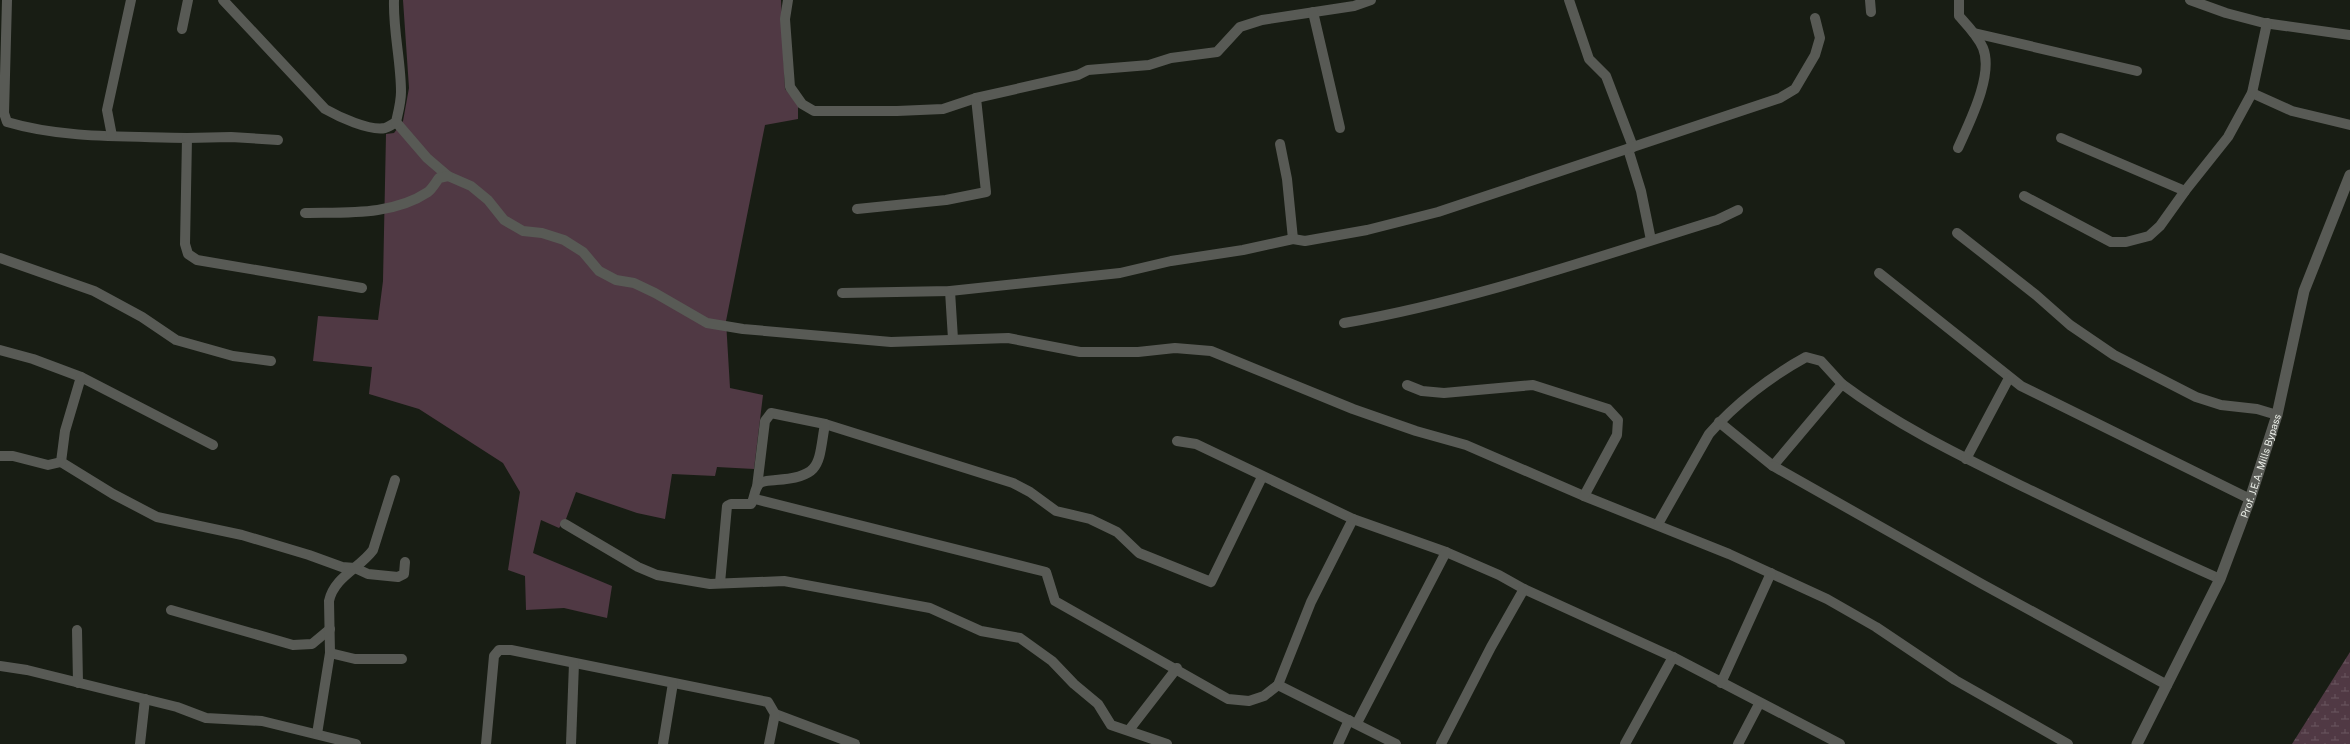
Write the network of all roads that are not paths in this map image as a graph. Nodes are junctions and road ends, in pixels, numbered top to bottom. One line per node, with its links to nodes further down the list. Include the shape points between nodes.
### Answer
1 (7, 0): 20 (street)
2 (131, 0): 26 (street, via 107,110)
3 (188, 0): 16 (street)
4 (222, 0): 23 (street, via 325,109 340,118 367,126 385,128)
5 (394, 0): 23 (street, via 393,24 400,62 401,94)
6 (788, 0): 22 (street, via 785,19 790,87 802,104 814,111 943,108)
7 (1371, 0): 12 (street, via 1354,6)
8 (1568, 0): 31 (street, via 1589,59 1606,76)
9 (1870, 0): 13 (street)
10 (1959, 0): 17 (street, via 1959,16)
11 (2190, 0): 15 (street, via 2226,13)
12 (1313, 12): 22 (street, via 1262,20 1240,27 1217,52 1171,58 1149,65 1088,70); 25 (street)
13 (1870, 12)
14 (1815, 18): 31 (street, via 1820,38 1808,71 1795,89 1780,98)
15 (2267, 23): 18 (street); 21 (street)
16 (182, 29)
17 (1974, 33): 19 (street); 32 (street, via 1984,49 1983,83 1979,102)
18 (2350, 35)
19 (2137, 71)
20 (3, 85): 26 (street, via 4,113 7,122 29,128)
21 (2252, 94): 24 (street, via 2292,111); 35 (street, via 2228,137)
22 (976, 98): 37 (street, via 986,192 946,200)
23 (396, 122): 34 (street, via 427,158)
24 (2350, 125)
25 (1340, 128)
26 (112, 136): 27 (street)
27 (187, 138): 29 (street); 45 (street, via 185,244 188,254 197,260)
28 (2061, 138): 35 (street)
29 (278, 140)
30 (1280, 144): 41 (street, via 1287,179)
31 (1631, 148): 41 (street, via 1438,212 1367,230 1305,241); 42 (street)
32 (1958, 148)
33 (2350, 175): 56 (street, Prof. J.E.A. Mills Bypass, via 2304,291)
34 (448, 176): 39 (street, via 439,178 429,192 398,206 350,213); 49 (street, via 470,186 488,200 504,220 523,231 542,233 564,240 584,252 599,271 616,280 634,283 655,293 707,323 743,330 890,342)
35 (2184, 191): 36 (street, via 2160,226 2149,236 2126,242 2111,242)
36 (2024, 196)
37 (857, 209)
38 (1738, 210): 42 (street, via 1717,220)
39 (305, 213)
40 (1956, 233): 56 (street, via 2070,325 2114,355 2196,397 2221,405)
41 (1293, 240): 46 (street, via 1172,261 1120,273)
42 (1652, 240): 48 (street, via 1442,302)
43 (0, 258): 51 (street, via 94,290 176,340 233,356)
44 (1879, 274): 53 (street)
45 (362, 288)
46 (950, 291): 47 (street); 49 (street)
47 (842, 293)
48 (1344, 323)
49 (953, 339): 68 (street, via 1008,338 1080,352 1138,352 1174,348 1211,351 1353,409 1466,445)
50 (0, 350): 52 (street, via 33,359)
51 (271, 361)
52 (81, 378): 60 (street); 63 (street, via 65,431)
53 (2009, 378): 62 (street); 70 (street)
54 (1842, 384): 57 (street, via 1821,361 1806,357 1760,388); 62 (street, via 1868,403); 64 (street)
55 (1407, 385): 68 (street, via 1422,391 1444,392 1533,385 1608,409 1618,420 1617,435)
56 (2278, 415): 70 (street, Prof. J.E.A. Mills Bypass)
57 (1720, 422): 64 (street); 73 (street, via 1697,453)
58 (825, 424): 65 (street, via 1013,483 1056,511 1090,519 1117,532 1139,553 1212,582); 67 (street, via 818,462 813,470 789,479 764,481); 67 (street, via 771,413 765,422)
59 (1177, 441): 65 (street, via 1196,444)
60 (213, 446)
61 (0, 456): 63 (street, via 13,456 48,465)
62 (1966, 459): 78 (street)
63 (61, 462): 76 (street, via 113,494 156,516 242,535 342,567)
64 (1773, 466): 94 (street)
65 (1262, 477): 71 (street)
66 (395, 480): 76 (street, via 373,550)
67 (757, 487): 69 (street)
68 (1584, 496): 73 (street)
69 (755, 499): 79 (street, via 751,504 727,506); 89 (street, via 1046,572 1055,601)
70 (2250, 499): 78 (street, Prof. J.E.A. Mills Bypass)
71 (1353, 519): 74 (street); 93 (street, via 1311,602)
72 (565, 524): 79 (street, via 638,567 657,575 710,584)
73 (1658, 524): 77 (street)
74 (1446, 552): 80 (street); 98 (street)
75 (405, 562): 76 (street, via 404,574 398,577 368,574)
76 (355, 568): 82 (street, via 330,592)
77 (1771, 573): 92 (street); 115 (street, via 1827,599 1955,680)
78 (2220, 579): 94 (street, Prof. J.E.A. Mills Bypass)
79 (720, 583): 99 (street, via 784,581 930,608 981,631 1020,638 1029,642 1052,661 1098,704 1111,725)
80 (1524, 589): 85 (street); 111 (street)
81 (171, 610): 82 (street, via 293,645 312,644)
82 (330, 629): 84 (street)
83 (77, 630): 90 (street)
84 (330, 653): 86 (street, via 355,659); 100 (street)
85 (1673, 657): 92 (street); 112 (street)
86 (402, 660)
87 (574, 662): 91 (street); 103 (street, via 499,650 494,656); 104 (street)
88 (0, 666): 90 (street)
89 (1177, 668): 93 (street, via 1228,699 1249,701 1264,696); 99 (street)
90 (78, 683): 95 (street)
91 (673, 683): 97 (street, via 768,702); 105 (street)
92 (1721, 683): 96 (street)
93 (1278, 685): 98 (street)
94 (2167, 685): 116 (street, Prof. J.E.A. Mills Bypass)
95 (145, 699): 100 (street, via 206,718 262,721); 101 (street)
96 (1759, 704): 113 (street); 114 (street)
97 (775, 714): 106 (street); 107 (street)
98 (1353, 722): 109 (street); 110 (street)
99 (1129, 730): 108 (street)
100 (317, 734): 102 (street)
101 (140, 744)
102 (356, 744)
103 (486, 744)
104 (571, 744)
105 (663, 744)
106 (769, 744)
107 (856, 744)
108 (1167, 744)
109 (1338, 744)
110 (1396, 744)
111 (1441, 744)
112 (1625, 744)
113 (1738, 744)
114 (1840, 744)
115 (2068, 744)
116 (2137, 744)

